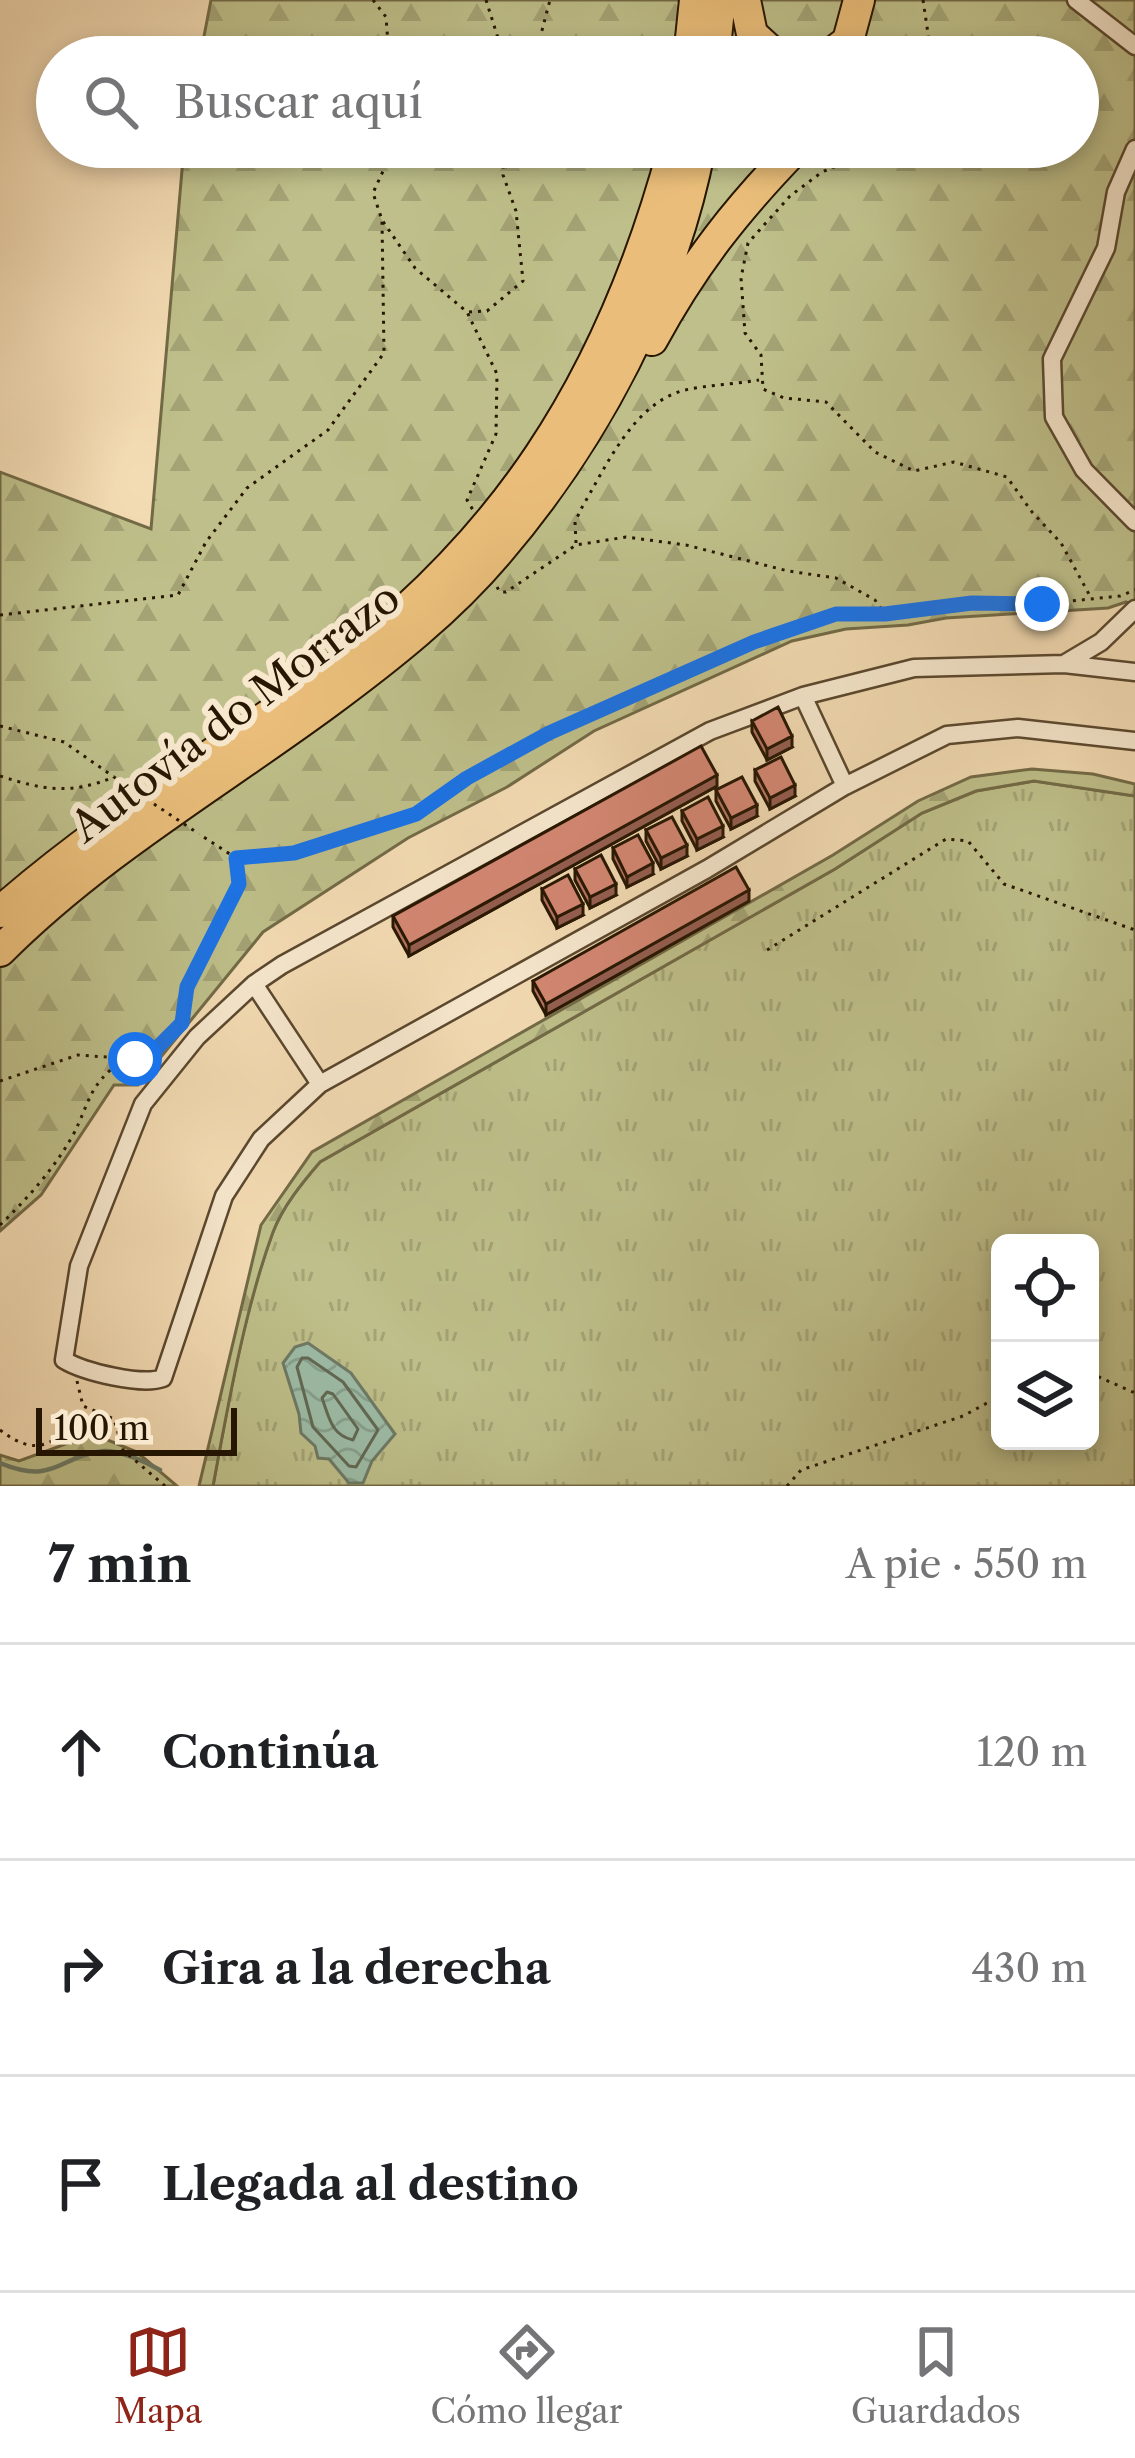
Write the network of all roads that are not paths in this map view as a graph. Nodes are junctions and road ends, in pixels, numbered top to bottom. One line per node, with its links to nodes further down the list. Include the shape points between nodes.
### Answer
1 (695, 0): 7 (highway)
2 (720, 0): 8 (highway)
3 (746, 0): 9 (highway)
4 (859, 0): 10 (highway)
5 (870, 0): 11 (highway)
6 (1076, 0): 12 (street)
7 (691, 36)
8 (716, 36)
9 (754, 36)
10 (849, 36)
11 (862, 36)
12 (1135, 46)
13 (1135, 149): 17 (street, via 1116,192 1106,248 1052,358 1054,417 1084,470)
14 (668, 168): 25 (highway, Autovía do Morrazo, via 625,300 587,380 474,544 356,651 54,864)
15 (694, 168): 18 (highway, Autovía do Morrazo, via 658,284 614,379)
16 (777, 168): 18 (highway, via 696,263 620,400)
17 (1135, 522)
18 (502, 565): 26 (highway, Autovía do Morrazo, via 377,666 127,842)
19 (1135, 608): 20 (street)
20 (1064, 664): 21 (street); 22 (street, via 914,668)
21 (1135, 672)
22 (803, 696): 24 (street); 27 (street, via 710,731)
23 (1135, 741): 24 (street, via 1018,728 947,735)
24 (845, 786): 28 (street)
25 (0, 912)
26 (0, 951)
27 (254, 984): 28 (street); 28 (street, via 142,1104 79,1266 64,1360 149,1383 163,1378 224,1196 261,1139)
28 (320, 1084)

